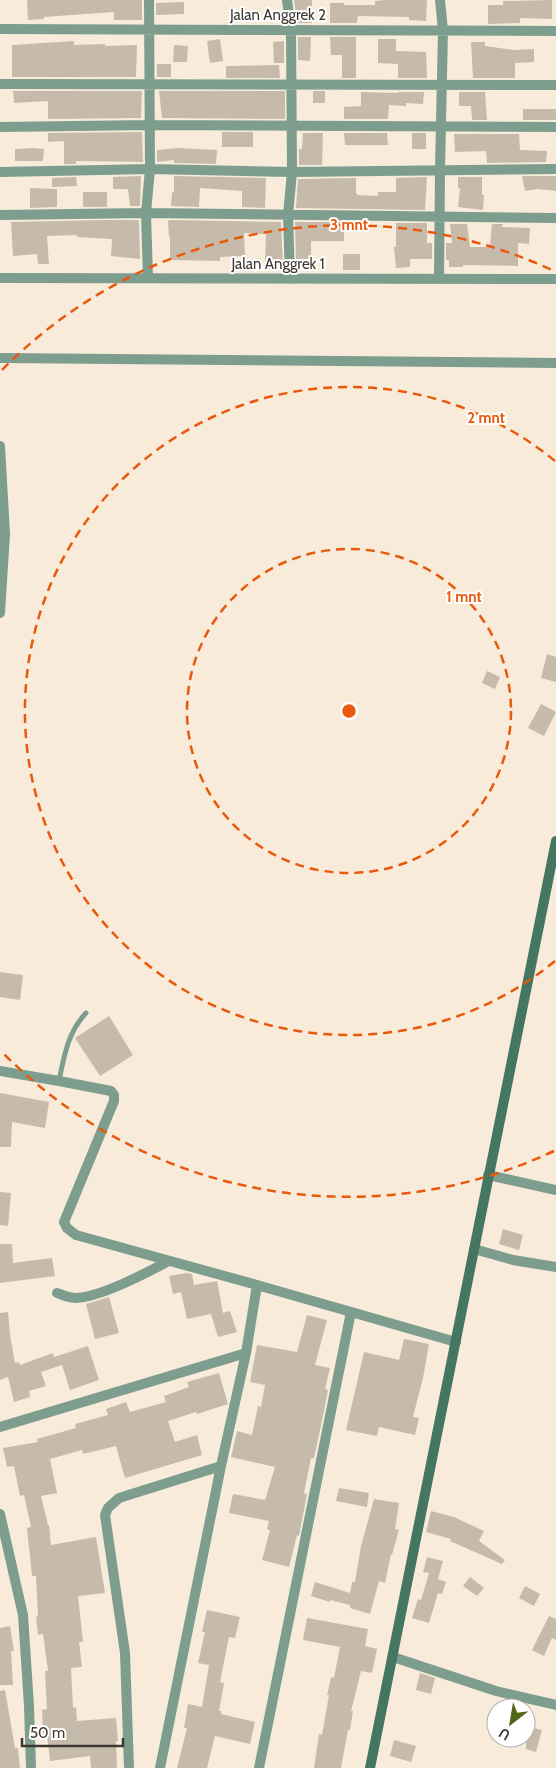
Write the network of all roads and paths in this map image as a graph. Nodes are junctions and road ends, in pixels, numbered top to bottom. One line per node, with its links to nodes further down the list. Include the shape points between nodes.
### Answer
1 (149, 0): 5 (street)
2 (287, 0): 6 (street)
3 (440, 0): 7 (street)
4 (0, 29): 5 (street, Jalan Anggrek 2)
5 (150, 30): 6 (street, Jalan Anggrek 2); 10 (street)
6 (291, 30): 7 (street, Jalan Anggrek 2); 11 (street)
7 (443, 30): 8 (street, Jalan Anggrek 2); 12 (street)
8 (556, 31)
9 (0, 84): 10 (street)
10 (149, 84): 11 (street); 14 (street)
11 (291, 84): 12 (street); 15 (street)
12 (442, 84): 13 (street); 17 (street)
13 (556, 85)
14 (150, 126): 15 (street); 16 (street); 19 (street)
15 (290, 126): 17 (street); 23 (street)
16 (0, 127)
17 (442, 127): 18 (street); 20 (street)
18 (556, 127)
19 (150, 169): 22 (street); 23 (street); 24 (street)
20 (440, 169): 21 (street); 23 (street); 27 (street)
21 (556, 169)
22 (0, 172)
23 (292, 172): 26 (street)
24 (146, 214): 25 (street); 26 (street); 30 (street)
25 (0, 215)
26 (288, 215): 27 (street); 31 (street)
27 (440, 216): 28 (street); 32 (street)
28 (556, 218)
29 (0, 278): 30 (street, Jalan Anggrek 1)
30 (148, 278): 31 (street, Jalan Anggrek 1)
31 (290, 279): 32 (street, Jalan Anggrek 1)
32 (439, 279): 33 (street, Jalan Anggrek 1)
33 (556, 279)
34 (0, 358): 35 (street)
35 (556, 363)
36 (0, 446): 37 (street, via 6,534)
37 (0, 612)
38 (556, 840): 42 (street)
39 (86, 1013): 41 (lane, via 69,1039)
40 (0, 1071): 41 (street)
41 (59, 1081): 45 (street, via 111,1091 114,1095 64,1222 67,1228 76,1235)
42 (488, 1175): 43 (street); 44 (street)
43 (556, 1190)
44 (474, 1249): 46 (street); 50 (street)
45 (169, 1261): 47 (street); 48 (street, via 96,1293 76,1298)
46 (556, 1267)
47 (257, 1285): 49 (street); 51 (street)
48 (57, 1293)
49 (351, 1312): 50 (street); 60 (street)
50 (456, 1342): 55 (street)
51 (246, 1353): 52 (street); 53 (street)
52 (0, 1427)
53 (221, 1466): 58 (street, via 119,1498 105,1515 125,1653); 59 (street)
54 (0, 1514): 57 (street, via 23,1615)
55 (393, 1657): 56 (street, via 496,1691); 61 (street)
56 (556, 1705)
57 (31, 1768)
58 (129, 1768)
59 (160, 1768)
60 (259, 1768)
61 (370, 1768)

